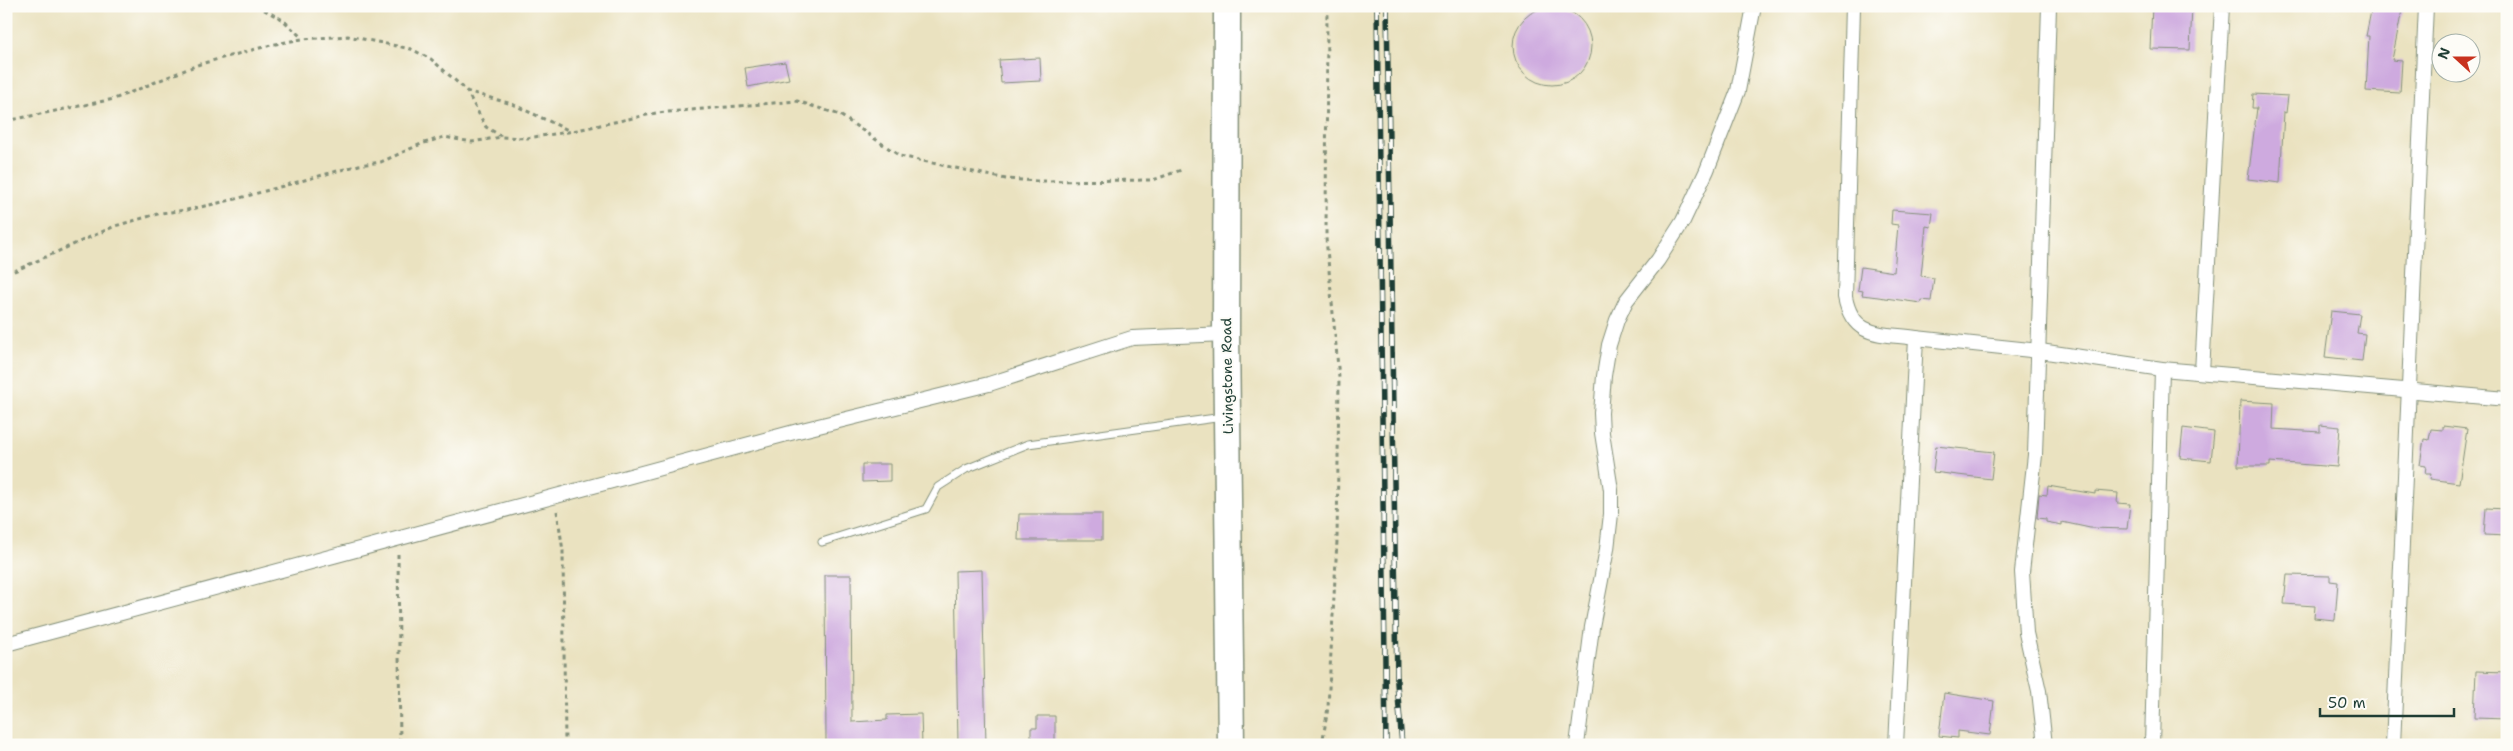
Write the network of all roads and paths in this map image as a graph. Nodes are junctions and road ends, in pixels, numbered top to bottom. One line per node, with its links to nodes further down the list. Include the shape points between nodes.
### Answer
1 (257, 6): 9 (path, via 283,20)
2 (1227, 6): 16 (highway, Livingstone Road)
3 (1327, 6): 31 (path, via 1326,238 1339,397 1337,541 1328,707)
4 (1754, 6): 32 (street, via 1738,91 1711,162 1683,221 1626,301 1609,345 1601,413 1611,514)
5 (1853, 6): 17 (street, via 1845,298 1851,320 1863,329)
6 (2050, 6): 18 (street, via 2043,160)
7 (2222, 6): 20 (street)
8 (2426, 6): 21 (street)
9 (302, 38): 10 (path, via 348,36 411,49 442,66); 11 (path, via 200,64 114,99)
10 (466, 90): 12 (path, via 512,104); 13 (path, via 486,128)
11 (6, 121)
12 (571, 132): 13 (path, via 527,138); 14 (path, via 656,113 796,101 840,115 900,156 1006,179 1153,180)
13 (501, 136): 15 (path, via 472,142 444,137 381,162 359,164 236,199 115,226)
14 (1184, 169)
15 (6, 272)
16 (1226, 334): 23 (highway, Livingstone Road); 24 (street, via 1132,338 989,384)
17 (1916, 338): 18 (street); 33 (street)
18 (2040, 351): 19 (street); 34 (street, via 2035,455 2022,587 2026,633 2039,691)
19 (2162, 369): 20 (street); 35 (street)
20 (2202, 372): 21 (street)
21 (2410, 389): 22 (street); 36 (street)
22 (2507, 399)
23 (1228, 416): 26 (lane, via 1028,444 966,469 938,487 926,509); 30 (highway, Livingstone Road)
24 (552, 496): 25 (street); 29 (path, via 560,518 563,551)
25 (398, 538): 27 (street); 28 (path)
26 (822, 542)
27 (6, 644)
28 (400, 745)
29 (565, 745)
30 (1231, 745)
31 (1322, 745)
32 (1577, 745)
33 (1896, 745)
34 (2045, 745)
35 (2152, 745)
36 (2392, 745)

